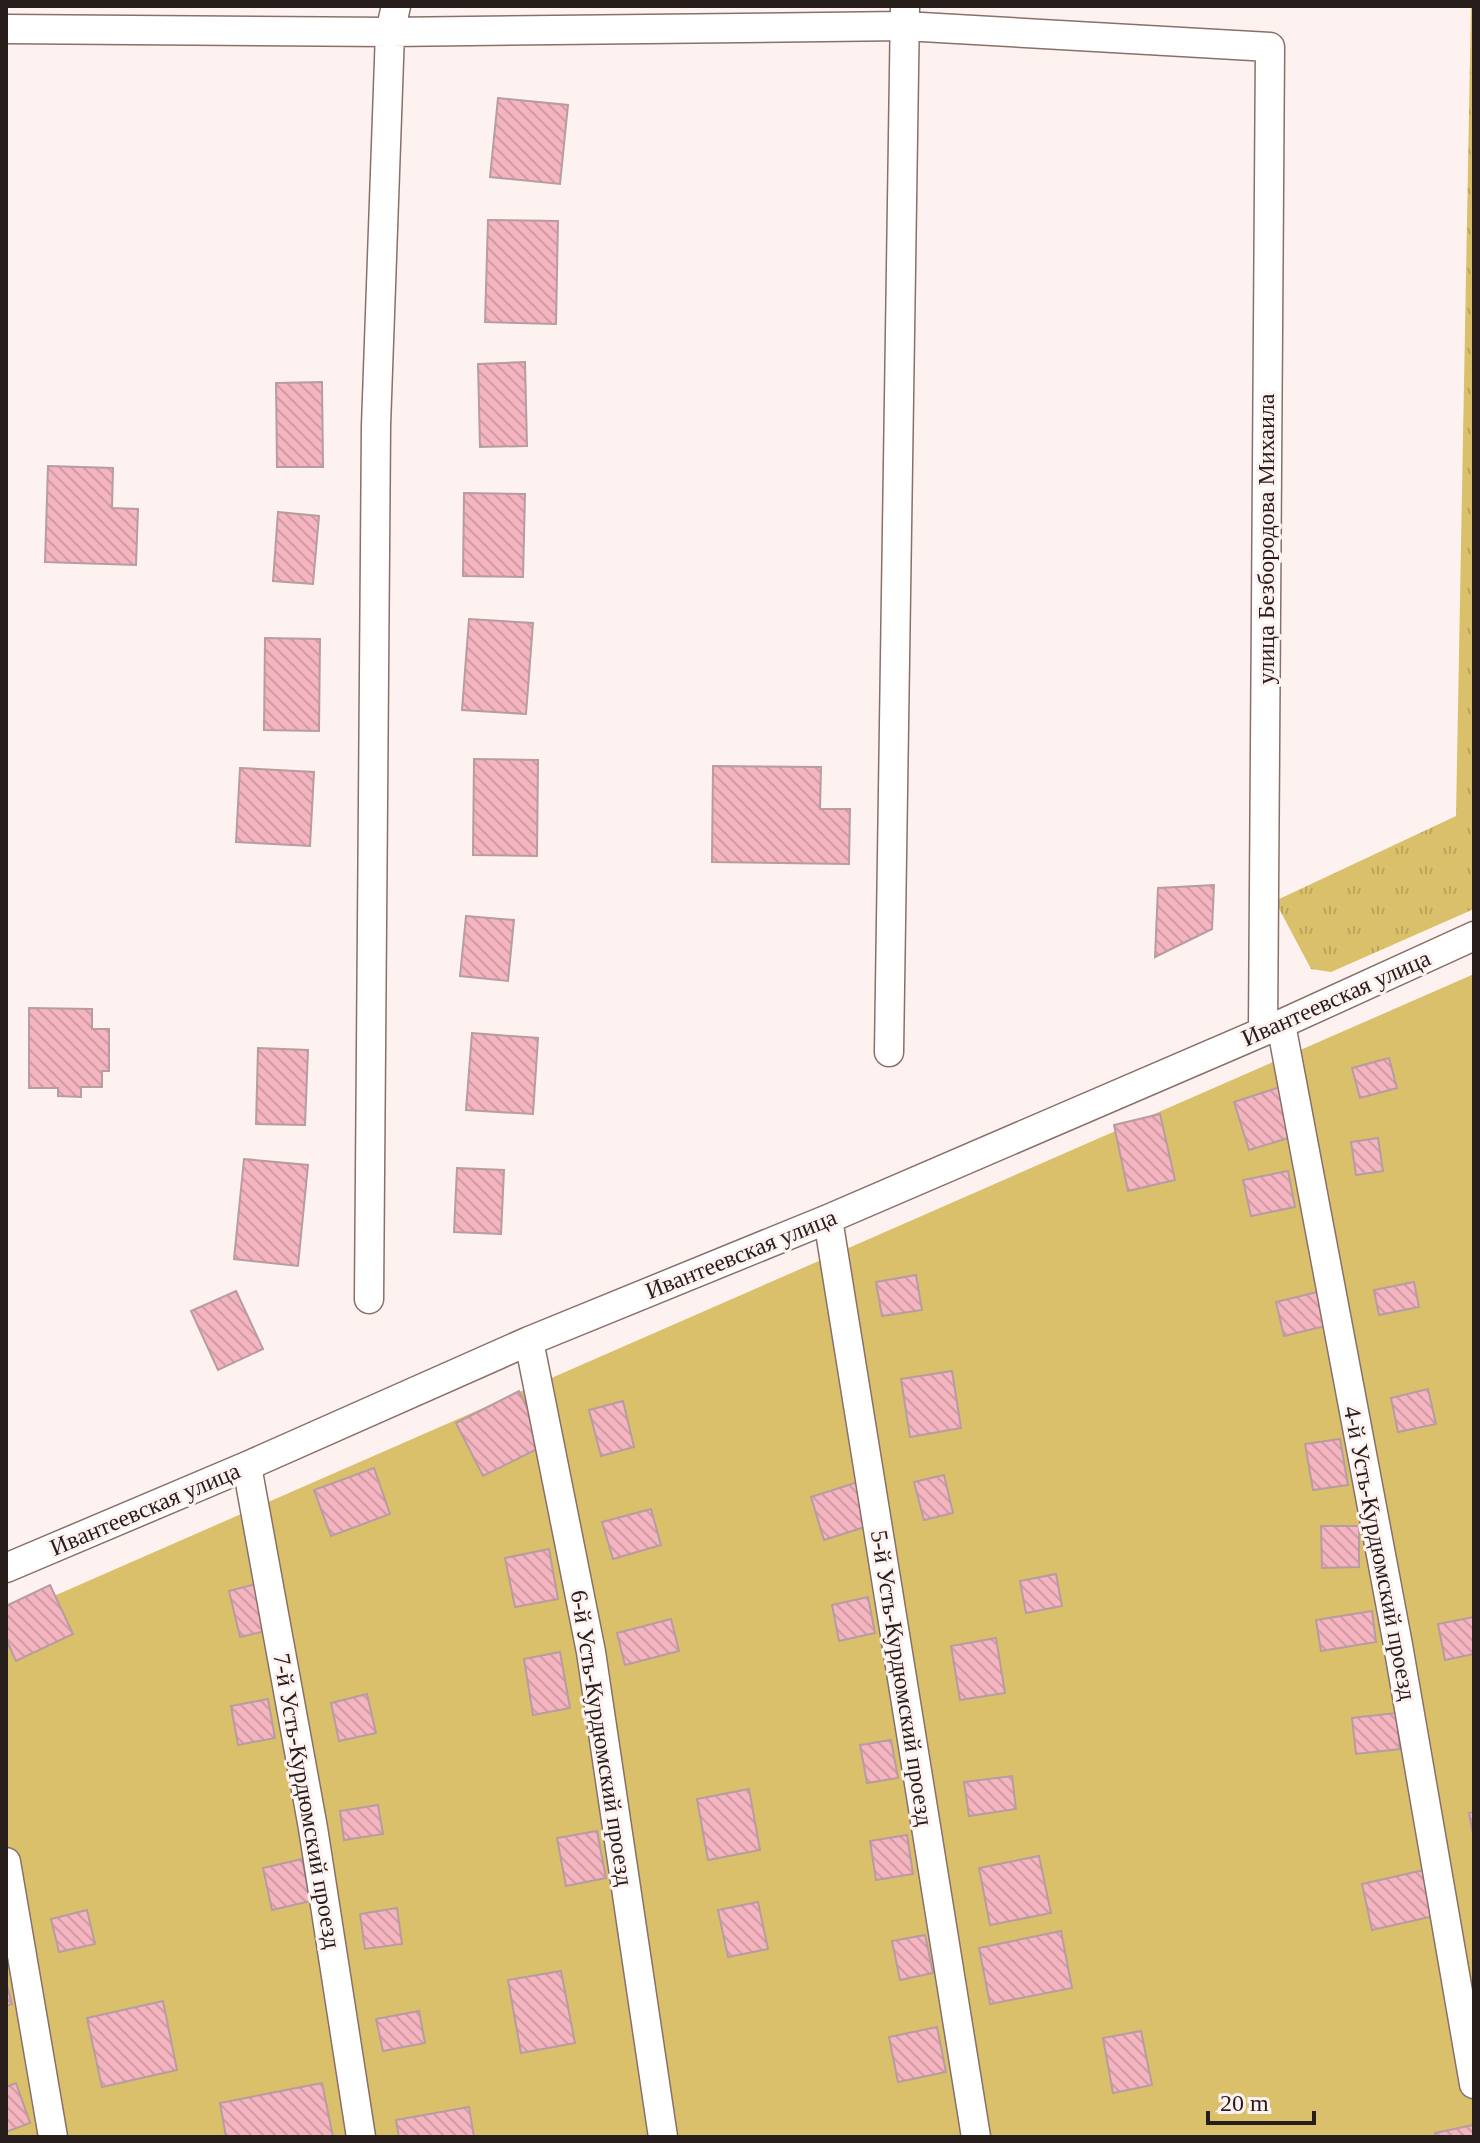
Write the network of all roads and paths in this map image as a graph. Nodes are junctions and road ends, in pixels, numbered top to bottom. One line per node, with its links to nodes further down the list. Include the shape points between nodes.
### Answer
1 (904, 16): 2 (street); 5 (street, улица Безбородова Михаила, via 1270,47); 6 (street)
2 (393, 19): 3 (street); 8 (street, via 376,426)
3 (6, 29)
4 (1474, 936): 5 (street, Ивантеевская улица)
5 (1272, 1028): 7 (street, Ивантеевская улица); 13 (street, 4-й Усть-Курдюмский проезд, via 1398,1645)
6 (889, 1052)
7 (828, 1219): 9 (street, Ивантеевская улица); 17 (street, 5-й Усть-Курдюмский проезд)
8 (369, 1299)
9 (529, 1341): 10 (street, Ивантеевская улица); 16 (street, 6-й Усть-Курдюмский проезд, via 591,1652)
10 (247, 1466): 11 (street, Ивантеевская улица); 15 (street, 7-й Усть-Курдюмский проезд, via 313,1828)
11 (6, 1568)
12 (6, 1862): 14 (street)
13 (1474, 2084)
14 (53, 2137)
15 (361, 2137)
16 (663, 2137)
17 (976, 2137)

